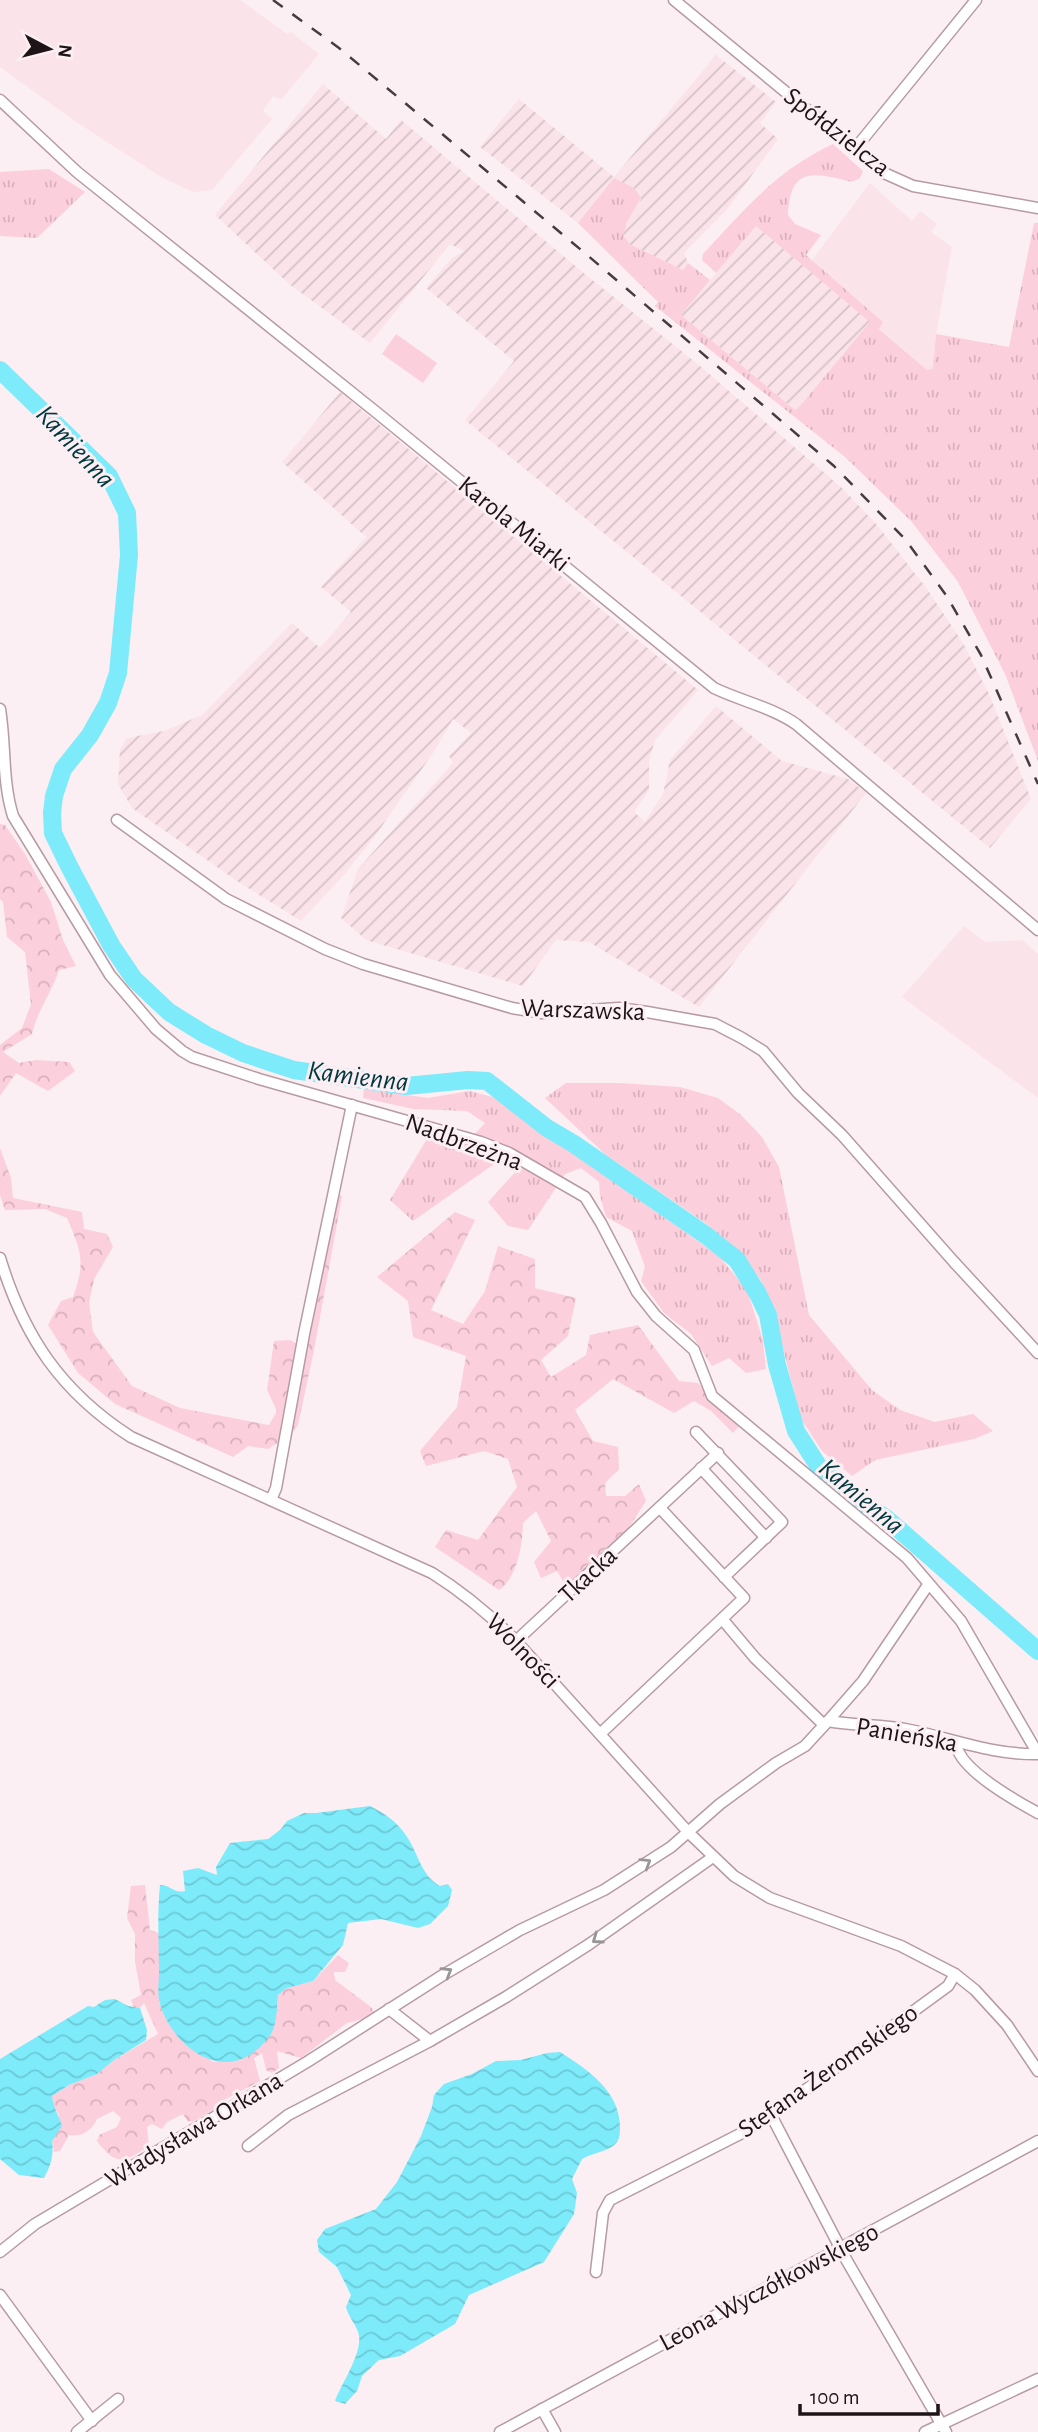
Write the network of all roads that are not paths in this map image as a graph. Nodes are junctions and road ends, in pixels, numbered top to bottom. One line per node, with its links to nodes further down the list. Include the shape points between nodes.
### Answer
1 (674, 0): 4 (street, Spółdzielcza)
2 (976, 0): 4 (street)
3 (0, 100): 8 (street, Karola Miarki, via 68,165 714,688 796,724)
4 (854, 150): 5 (street, Spółdzielcza, via 884,173 913,186)
5 (1034, 206)
6 (0, 709): 9 (street, Nadbrzeżna, via 5,789 13,816 110,975 156,1029 192,1057)
7 (117, 820): 11 (street, Warszawska, via 226,899 363,964 512,1008 542,1013 628,1009 701,1020 742,1038 763,1051 797,1093 842,1135)
8 (1038, 930)
9 (352, 1105): 15 (street); 19 (street, Nadbrzeżna, via 509,1153 585,1197 637,1292 694,1350 712,1396 900,1551)
10 (0, 1258): 15 (street, Wolności, via 32,1338 70,1389 131,1437)
11 (1038, 1353)
12 (696, 1432): 13 (street)
13 (718, 1453): 14 (street, Tkacka); 17 (street, via 782,1522)
14 (701, 1468): 16 (street, Tkacka); 17 (street)
15 (271, 1500): 21 (street, Wolności, via 432,1573 488,1612)
16 (660, 1508): 18 (street); 21 (street, Tkacka)
17 (766, 1538): 18 (street)
18 (724, 1577): 20 (street, via 744,1598)
19 (928, 1585): 22 (street, via 863,1681); 25 (street, Nadbrzeżna, via 961,1621)
20 (723, 1620): 22 (street, via 755,1658); 23 (street)
21 (516, 1641): 23 (street, Wolności)
22 (826, 1723): 24 (street, Panieńska, via 906,1729); 27 (street, Panieńska, via 805,1746 720,1804)
23 (600, 1734): 27 (street, Wolności)
24 (956, 1743): 25 (street, Panieńska); 26 (street, via 971,1769)
25 (1038, 1754)
26 (1038, 1813)
27 (689, 1833): 28 (street, Wolności); 30 (street, Władysława Orkana, one-way to 27, via 520,1930 604,1889)
28 (713, 1857): 29 (street, Wolności, via 770,1898 901,1946); 31 (street, Władysława Orkana, one-way to 31, via 588,1945)
29 (955, 1974): 32 (street, Wolności, via 1007,2025); 33 (street, Stefana Żeromskiego, via 948,1986)
30 (389, 2009): 31 (street); 37 (street, Władysława Orkana, via 35,2224)
31 (430, 2041): 35 (street, Władysława Orkana, via 288,2115)
32 (1038, 2070)
33 (771, 2115): 36 (street); 38 (street, Stefana Żeromskiego, via 610,2200 603,2213)
34 (1038, 2141): 36 (street, Leona Wyczółkowskiego)
35 (248, 2146)
36 (840, 2248): 42 (street, Leona Wyczółkowskiego); 44 (street)
37 (0, 2252)
38 (596, 2272)
39 (0, 2295): 43 (street)
40 (1038, 2379): 44 (street)
41 (118, 2399): 43 (street)
42 (541, 2409): 46 (street, Leona Wyczółkowskiego); 47 (street)
43 (92, 2421): 45 (street)
44 (943, 2429): 48 (street)
45 (78, 2432)
46 (500, 2432)
47 (555, 2432)
48 (925, 2432)

